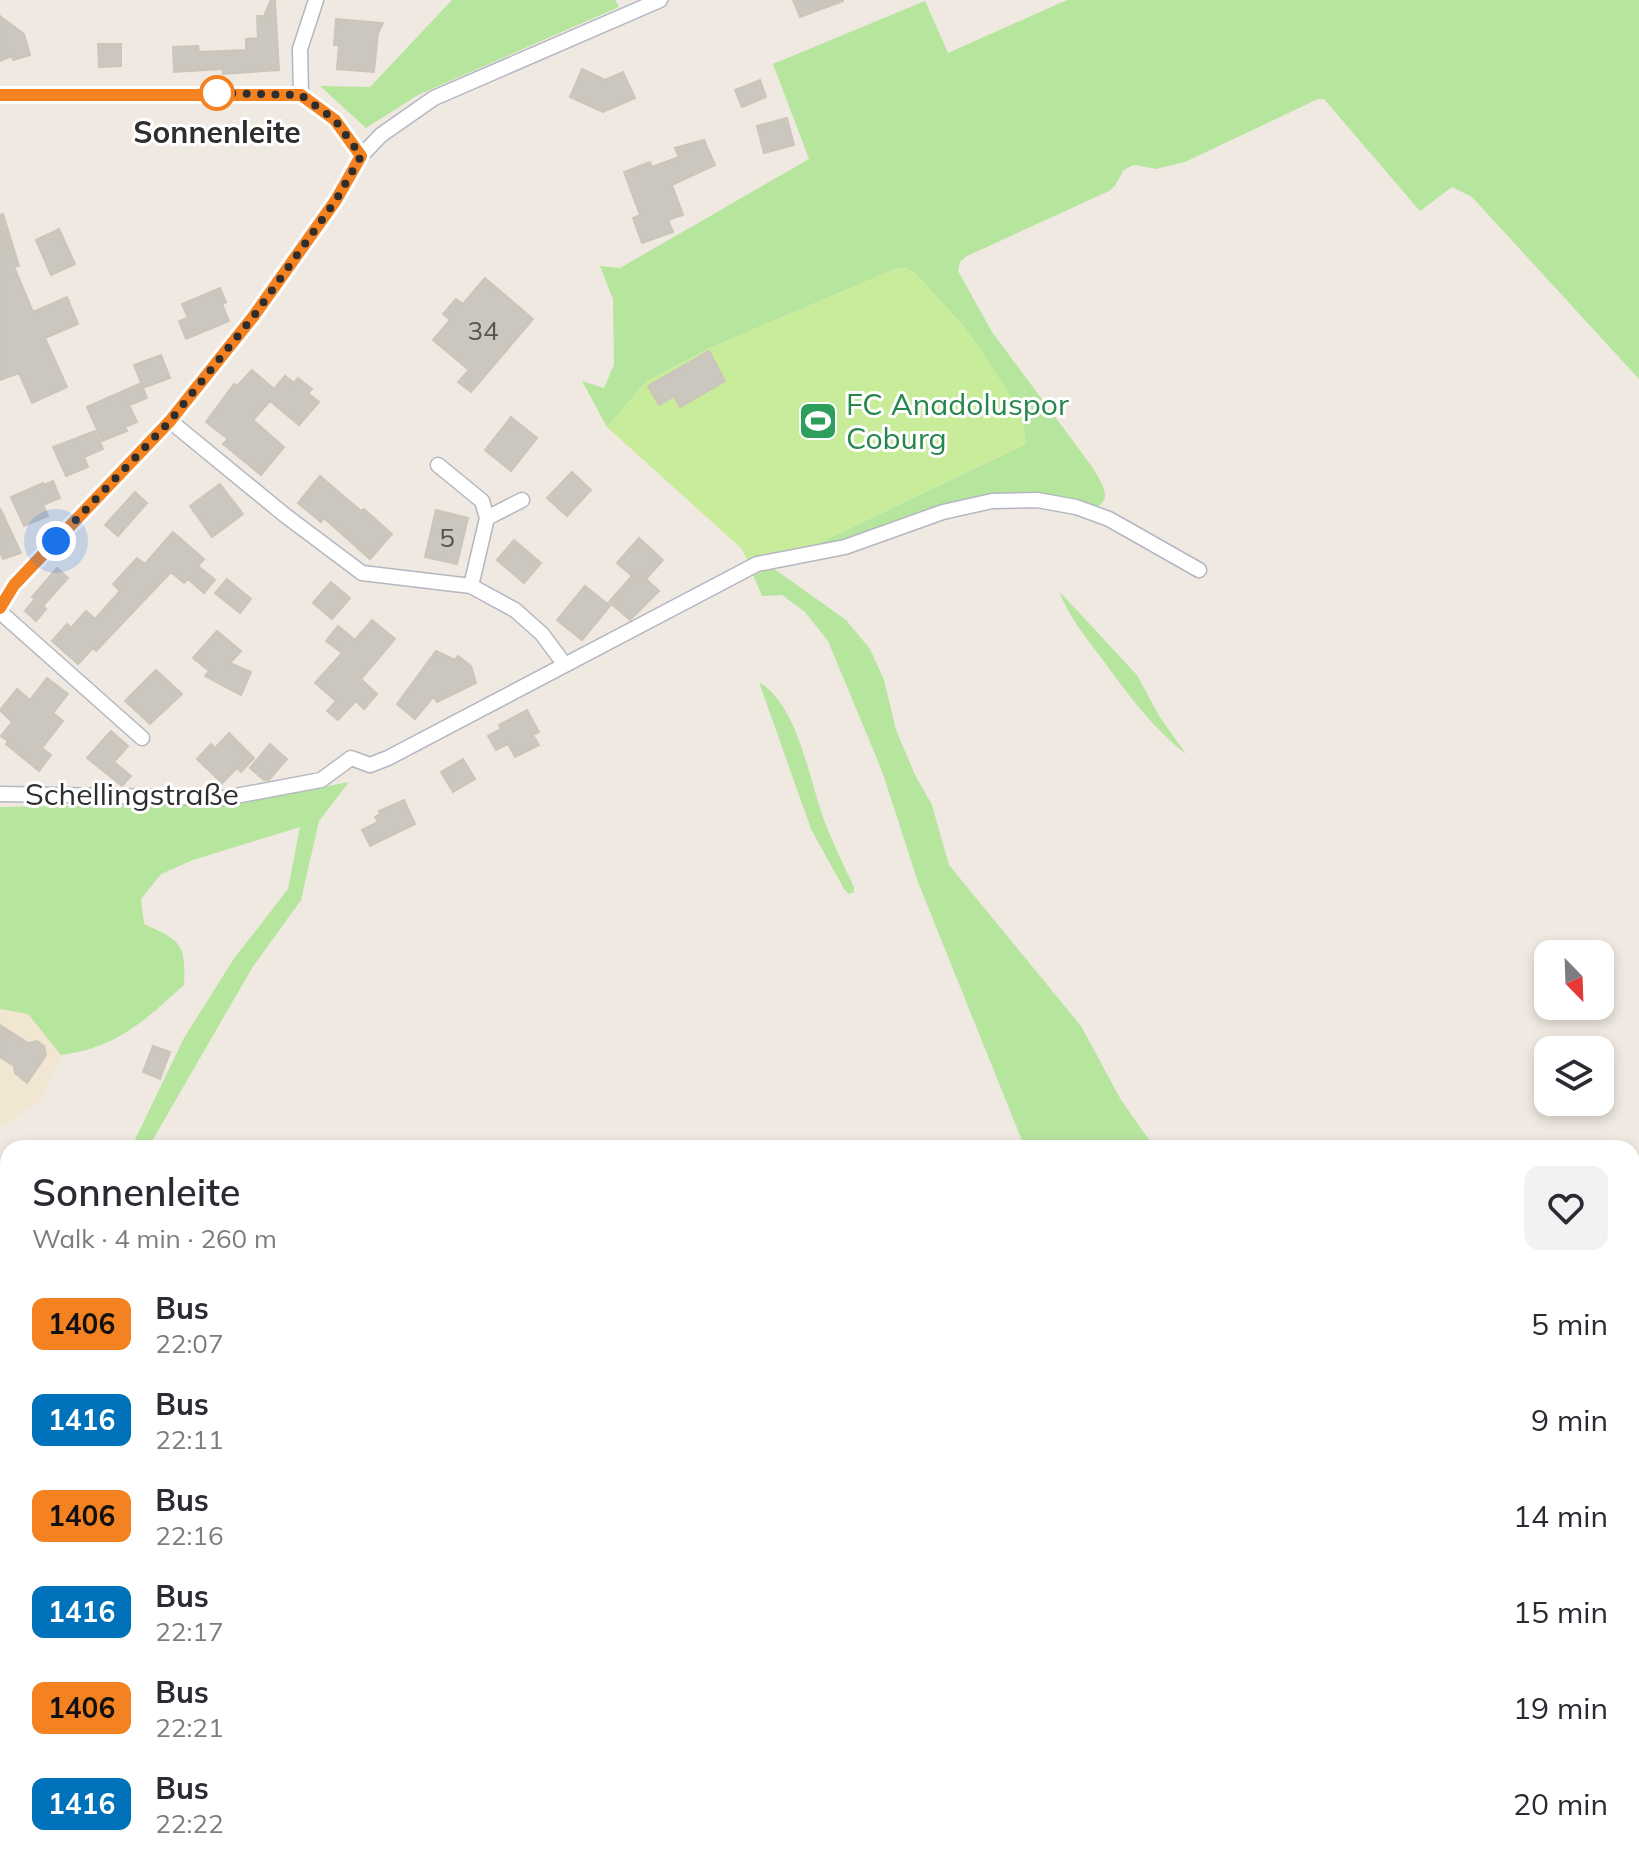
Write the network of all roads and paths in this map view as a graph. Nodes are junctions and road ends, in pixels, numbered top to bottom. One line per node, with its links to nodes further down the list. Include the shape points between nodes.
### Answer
1 (316, 0): 4 (street, via 300,49)
2 (660, 0): 5 (street, via 434,98 381,135)
3 (0, 95): 4 (street)
4 (301, 95): 5 (street, via 335,120)
5 (361, 156): 6 (street, via 253,317)
6 (170, 421): 11 (street); 12 (street, via 362,573)
7 (438, 465): 9 (street, via 482,501)
8 (522, 500): 9 (street)
9 (487, 518): 12 (street)
10 (1199, 570): 14 (street, Schellingstraße, via 1109,519 1076,507 1037,500 992,501 943,512 845,547 757,564)
11 (7, 582): 13 (street)
12 (471, 586): 14 (street, via 515,610)
13 (0, 610): 15 (street)
14 (565, 665): 16 (street, Schellingstraße, via 388,758 370,765 351,758 321,780 225,798)
15 (142, 738)
16 (0, 794)

